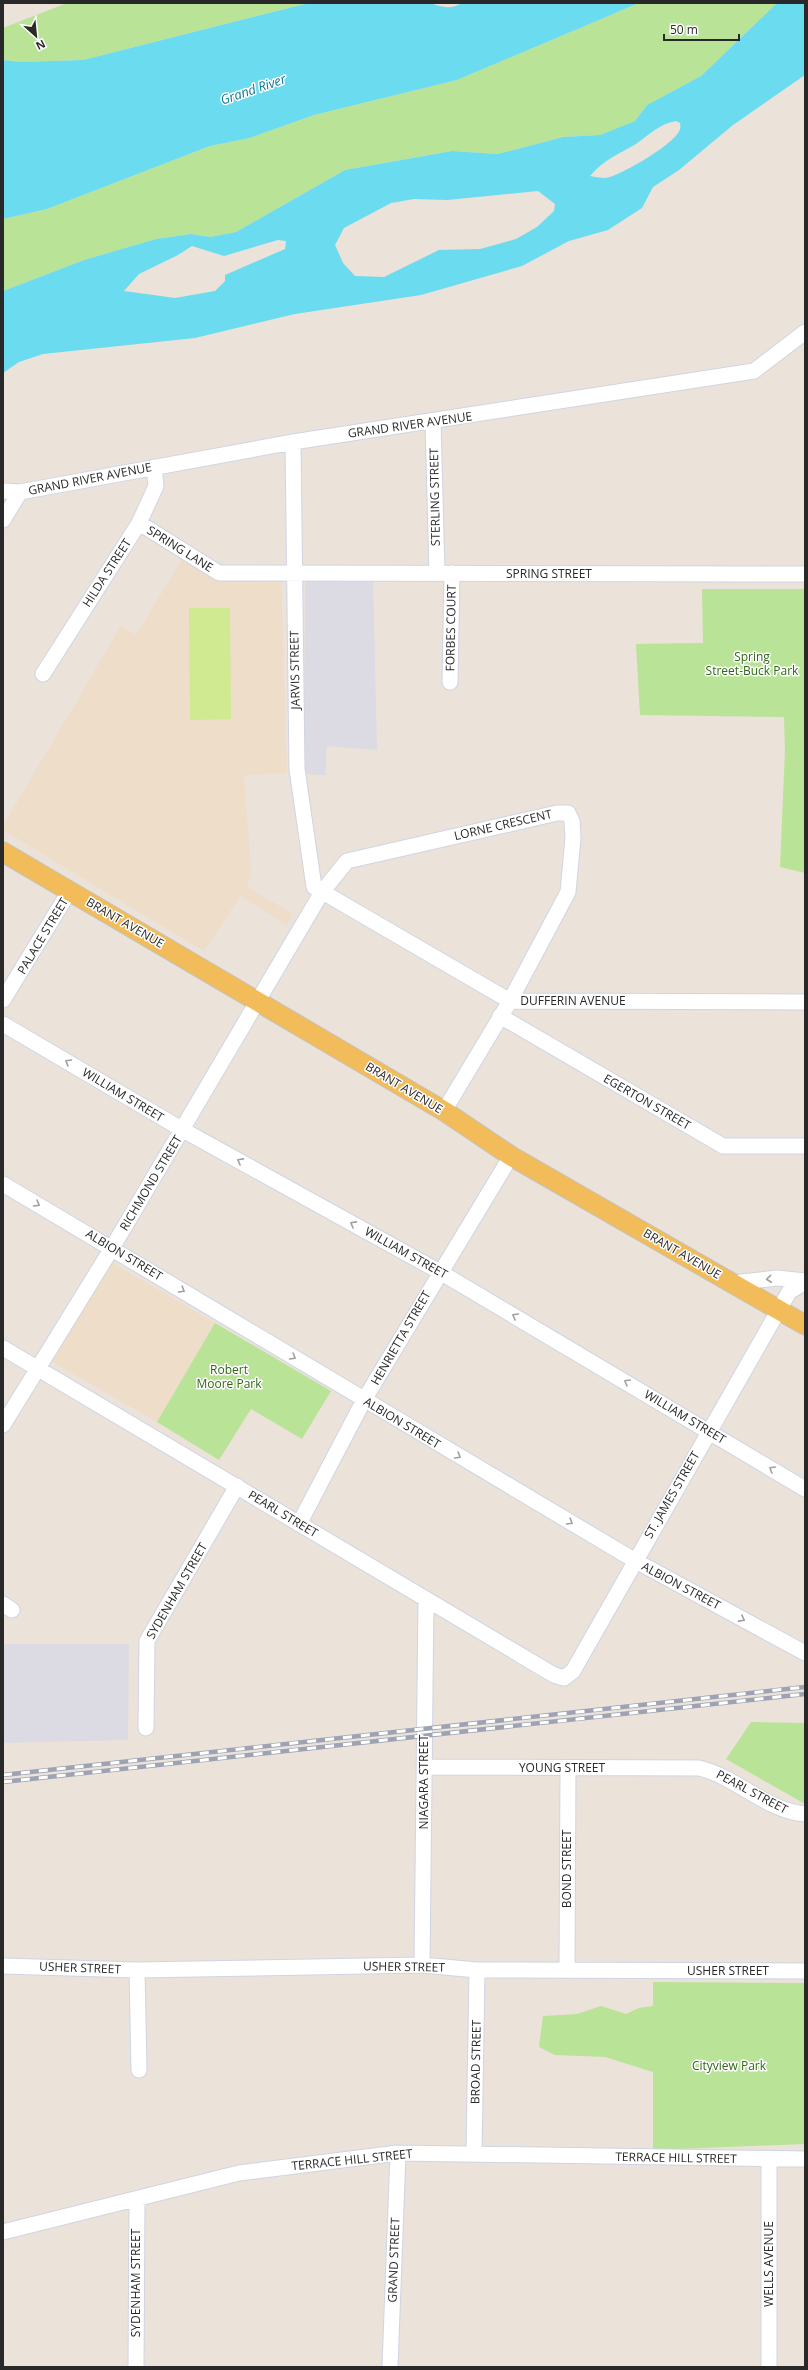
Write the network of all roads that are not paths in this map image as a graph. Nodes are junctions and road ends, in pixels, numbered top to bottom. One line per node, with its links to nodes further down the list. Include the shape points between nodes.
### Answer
1 (805, 332): 2 (street, GRAND RIVER AVENUE, via 754,371)
2 (433, 422): 3 (street, GRAND RIVER AVENUE); 9 (street, STERLING STREET)
3 (293, 442): 4 (street, GRAND RIVER AVENUE); 10 (street, JARVIS STREET)
4 (154, 467): 6 (street, GRAND RIVER AVENUE); 8 (street, HILDA STREET, via 156,486)
5 (3, 491): 6 (street, GRAND RIVER AVENUE)
6 (20, 492): 7 (street)
7 (3, 520)
8 (139, 524): 10 (street, SPRING LANE, via 219,573); 13 (street, HILDA STREET)
9 (437, 572): 10 (street, SPRING STREET); 11 (street, SPRING STREET)
10 (293, 573): 17 (street, JARVIS STREET, via 296,769 314,887)
11 (452, 574): 12 (street, SPRING STREET); 14 (street, FORBES COURT)
12 (805, 574)
13 (43, 674)
14 (450, 682)
15 (3, 852): 16 (main road, BRANT AVENUE)
16 (70, 892): 18 (street, PALACE STREET); 19 (main road, BRANT AVENUE)
17 (322, 892): 19 (street, LORNE CRESCENT); 20 (street, DUFFERIN AVENUE); 20 (street, LORNE CRESCENT, via 347,861 557,813 568,813 572,821 573,838 568,892)
18 (3, 1000)
19 (258, 1001): 24 (main road, BRANT AVENUE); 25 (street, RICHMOND STREET)
20 (510, 1001): 21 (street, DUFFERIN AVENUE); 22 (street, LORNE CRESCENT)
21 (805, 1002)
22 (500, 1016): 24 (street, LORNE CRESCENT); 26 (street, EGERTON STREET, via 723,1146)
23 (3, 1024): 25 (street, WILLIAM STREET, one-way to 23)
24 (444, 1111): 27 (main road, BRANT AVENUE)
25 (183, 1130): 29 (street, RICHMOND STREET); 30 (street, WILLIAM STREET, one-way to 25)
26 (805, 1146)
27 (511, 1156): 30 (street, HENRIETTA STREET); 32 (main road, BRANT AVENUE)
28 (3, 1184): 29 (street, ALBION STREET, one-way to 29)
29 (112, 1248): 36 (street, RICHMOND STREET); 37 (street, ALBION STREET, one-way to 37)
30 (440, 1272): 37 (street, HENRIETTA STREET); 39 (street, WILLIAM STREET, one-way to 30)
31 (805, 1282): 32 (street, one-way to 32, via 778,1278); 33 (street, ST. JAMES STREET, via 789,1292)
32 (733, 1283): 33 (main road, BRANT AVENUE)
33 (779, 1310): 34 (main road, BRANT AVENUE); 39 (street, ST. JAMES STREET)
34 (805, 1325)
35 (3, 1348): 36 (street, PEARL STREET)
36 (37, 1368): 38 (street, RICHMOND STREET); 40 (street, PEARL STREET)
37 (364, 1400): 42 (street, HENRIETTA STREET); 43 (street, ALBION STREET, one-way to 43)
38 (3, 1426)
39 (709, 1430): 41 (street, WILLIAM STREET, one-way to 39); 43 (street, ST. JAMES STREET)
40 (237, 1486): 42 (street, PEARL STREET); 47 (street, SYDENHAM STREET, via 147,1641)
41 (805, 1489)
42 (299, 1524): 44 (street, PEARL STREET)
43 (634, 1560): 45 (street, ALBION STREET, one-way to 45); 46 (street, ST. JAMES STREET, via 573,1671)
44 (426, 1599): 46 (street, PEARL STREET, via 554,1675); 48 (street, NIAGARA STREET)
45 (805, 1653)
46 (564, 1678)
47 (146, 1728)
48 (424, 1767): 49 (street, YOUNG STREET); 52 (street, NIAGARA STREET)
49 (568, 1768): 50 (street, YOUNG STREET); 56 (street, BOND STREET)
50 (699, 1768): 51 (street, PEARL STREET, via 712,1771 793,1814)
51 (805, 1814)
52 (422, 1965): 54 (street, USHER STREET); 55 (street, USHER STREET)
53 (3, 1966): 54 (street, USHER STREET)
54 (137, 1970): 58 (street)
55 (477, 1970): 56 (street, USHER STREET); 60 (street, BROAD STREET)
56 (567, 1970): 57 (street, USHER STREET)
57 (805, 1971)
58 (139, 2070)
59 (398, 2153): 60 (street, TERRACE HILL STREET); 63 (street, TERRACE HILL STREET, via 239,2173); 66 (street, GRAND STREET)
60 (474, 2154): 62 (street, TERRACE HILL STREET)
61 (805, 2159): 62 (street, TERRACE HILL STREET)
62 (769, 2160): 67 (street, WELLS AVENUE)
63 (137, 2199): 64 (street, TERRACE HILL STREET); 65 (street, SYDENHAM STREET)
64 (3, 2232)
65 (136, 2367)
66 (390, 2367)
67 (769, 2367)

